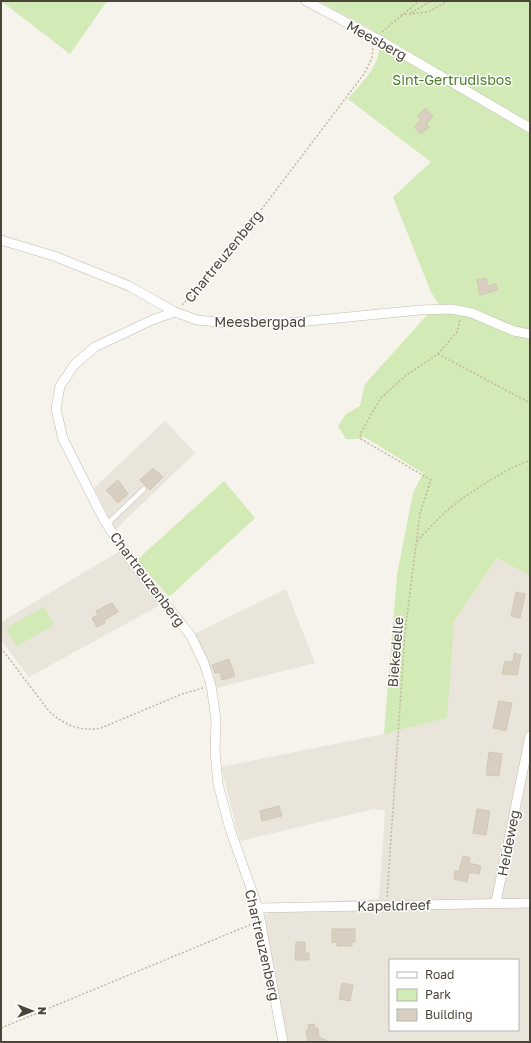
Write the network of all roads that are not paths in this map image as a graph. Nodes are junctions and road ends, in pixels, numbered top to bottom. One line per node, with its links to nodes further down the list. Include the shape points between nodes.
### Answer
1 (306, 1): 2 (street, Meesberg, via 374,37)
2 (530, 128)
3 (1, 240): 4 (street, Meesbergpad, via 54,256 129,286)
4 (175, 312): 5 (street, Meesbergpad, via 197,320 258,324 420,310 462,311); 7 (street, Chartreuzenberg, via 152,320 96,347 75,364 60,386 56,409 63,439)
5 (530, 334)
6 (144, 489): 7 (lane)
7 (107, 524): 11 (street, Chartreuzenberg, via 129,558 191,636 204,663 211,685 216,720 218,784 230,829)
8 (530, 736): 9 (street, Heideweg)
9 (496, 902): 10 (street, Kapeldreef); 11 (street, Kapeldreef)
10 (530, 902)
11 (258, 908): 12 (street, Chartreuzenberg)
12 (283, 1042)

